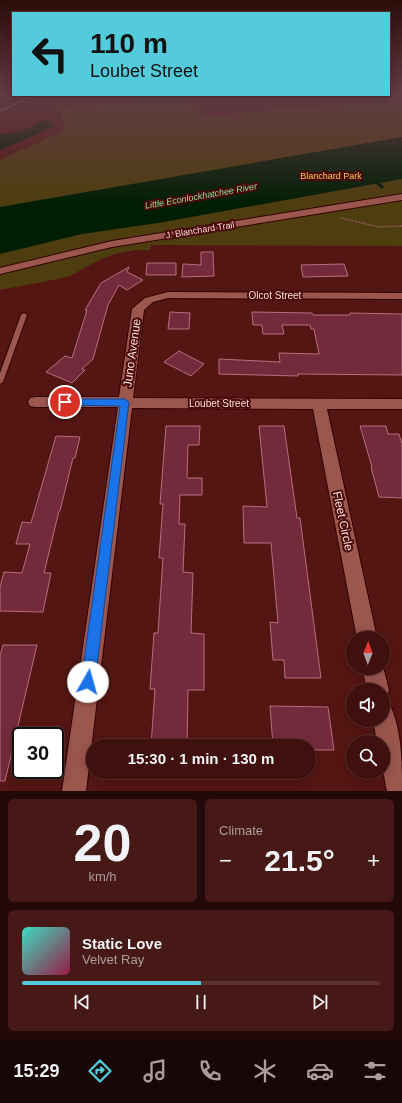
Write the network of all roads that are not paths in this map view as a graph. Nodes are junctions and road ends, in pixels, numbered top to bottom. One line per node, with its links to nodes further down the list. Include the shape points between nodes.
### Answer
1 (402, 197): 2 (street, J. Blanchard Trail, via 112,244)
2 (0, 271)
3 (402, 296): 4 (street, Olcot Street, via 168,295)
4 (149, 300): 10 (street, Juno Avenue, via 138,309)
5 (24, 315): 7 (lane)
6 (0, 360): 7 (lane)
7 (8, 360): 8 (lane)
8 (0, 382)
9 (35, 402): 10 (street, Loubet Street)
10 (125, 402): 11 (street, Loubet Street); 15 (street, Juno Avenue)
11 (319, 404): 12 (street, Loubet Street); 13 (street, Fleet Circle)
12 (402, 404)
13 (366, 631)
14 (386, 727): 16 (street)
15 (74, 791)
16 (399, 791)

